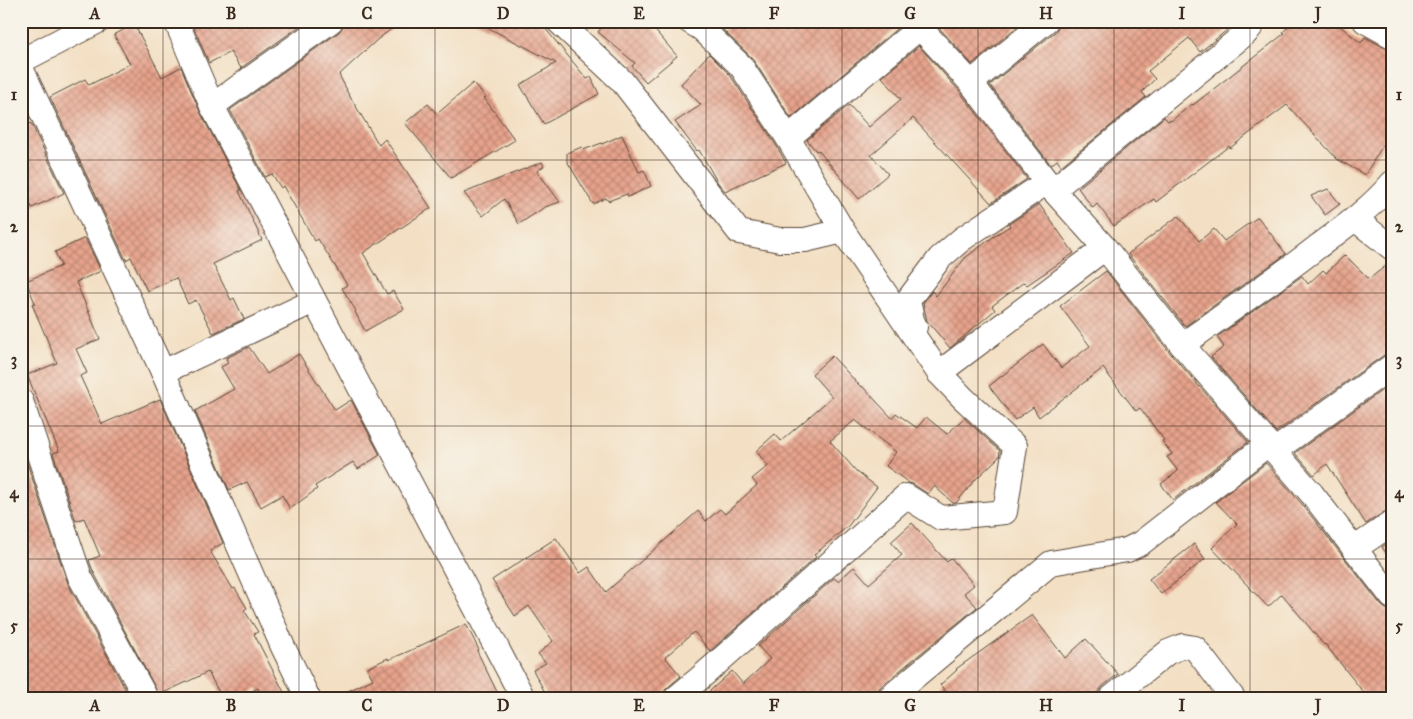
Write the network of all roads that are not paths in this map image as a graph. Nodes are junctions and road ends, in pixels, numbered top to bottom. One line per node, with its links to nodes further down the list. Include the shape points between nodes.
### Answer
1 (98, 21): 11 (street)
2 (176, 21): 14 (street)
3 (331, 21): 14 (street)
4 (558, 21): 19 (street, via 622,80 739,232 780,240 805,240)
5 (1046, 21): 13 (street)
6 (1255, 21): 16 (street, via 1246,33)
7 (1365, 21): 10 (street)
8 (701, 24): 15 (street, via 741,66)
9 (917, 25): 13 (street); 15 (street)
10 (1392, 36)
11 (21, 61)
12 (21, 68): 25 (street)
13 (971, 83): 16 (street)
14 (212, 106): 22 (street)
15 (788, 138): 19 (street)
16 (1050, 186): 20 (street); 26 (street, via 962,239 940,258 908,300 912,320)
17 (1389, 190): 18 (street)
18 (1355, 219): 21 (street); 23 (street)
19 (843, 231): 26 (street)
20 (1105, 248): 23 (street); 26 (street)
21 (1392, 248)
22 (314, 301): 25 (street); 34 (street)
23 (1182, 345): 28 (street)
24 (1392, 366): 28 (street)
25 (163, 372): 33 (street)
26 (939, 373): 35 (street, via 1015,446 1005,512 941,518 906,496)
27 (21, 402): 32 (street, via 80,577)
28 (1271, 447): 30 (street); 36 (street, via 1141,543 1126,550 1051,563)
29 (1392, 522): 30 (street)
30 (1354, 549): 31 (street)
31 (1392, 597)
32 (146, 698)
33 (308, 698)
34 (523, 698)
35 (676, 698)
36 (889, 698)
37 (1111, 698): 38 (street, via 1168,652 1183,646 1195,648)
38 (1233, 698)

